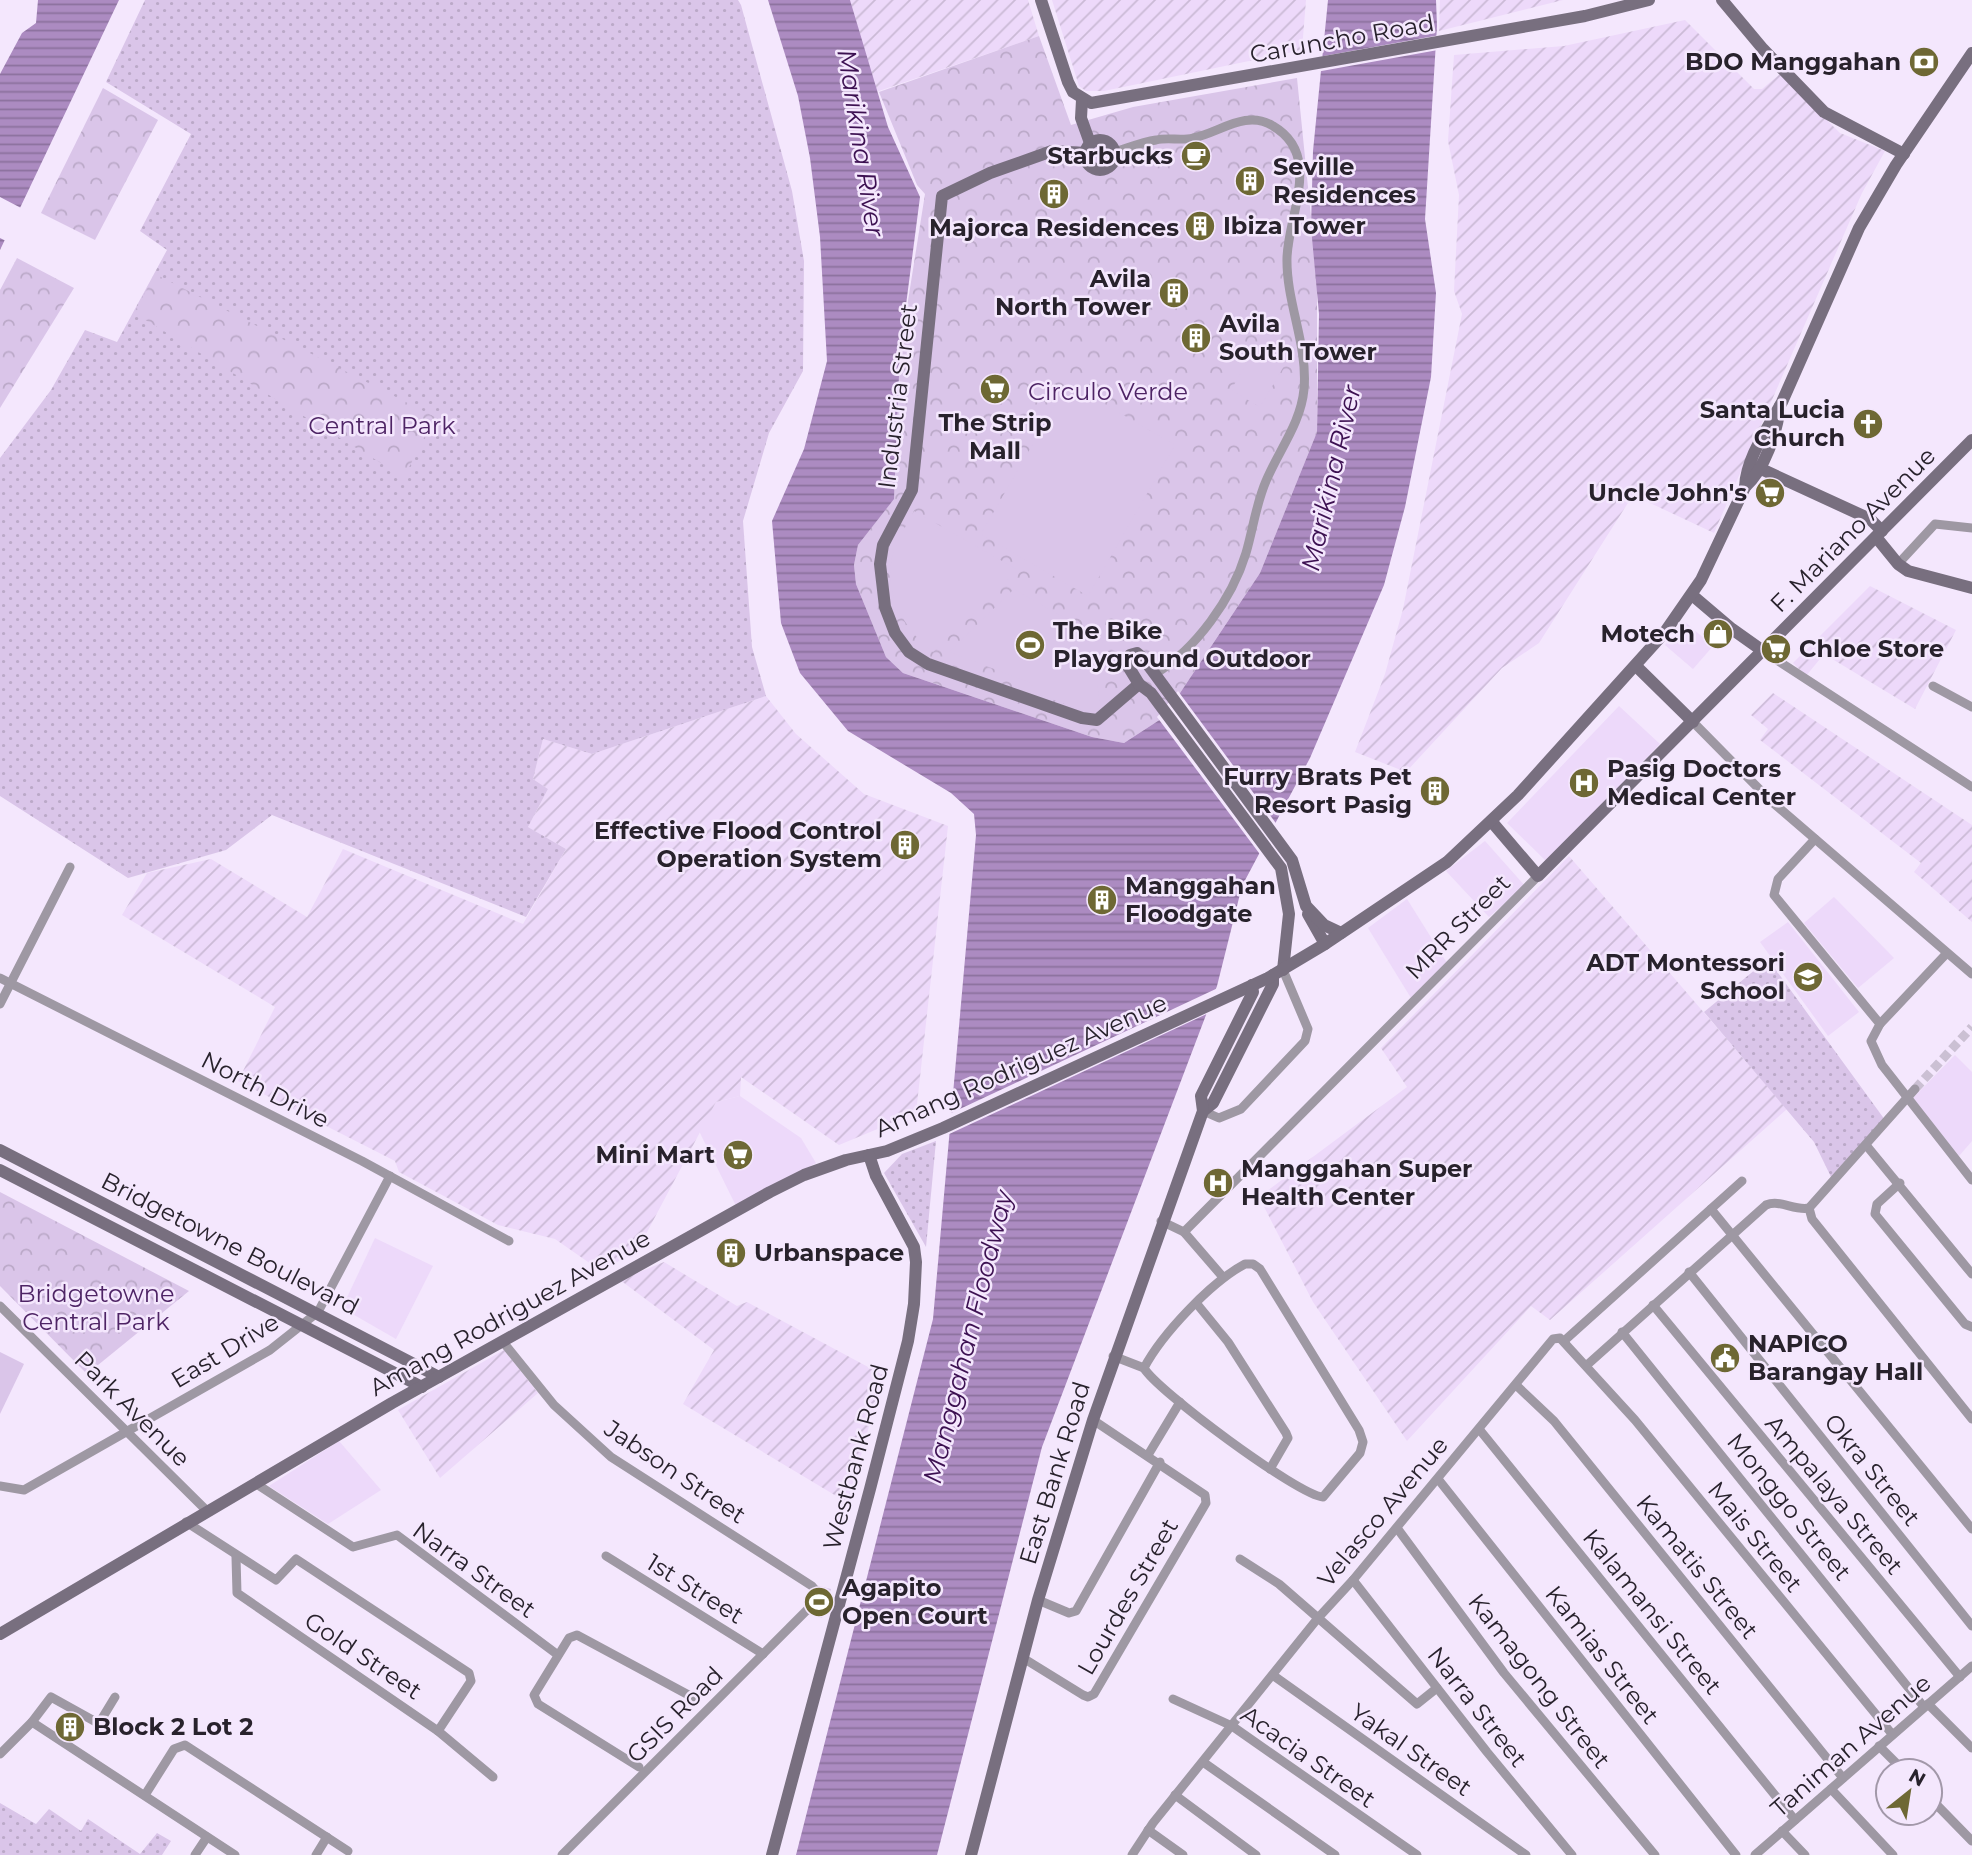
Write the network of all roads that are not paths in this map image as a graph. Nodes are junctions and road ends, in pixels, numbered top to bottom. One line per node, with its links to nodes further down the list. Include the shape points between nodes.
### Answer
1 (1041, 0): 5 (street, via 1068,82)
2 (1649, 0): 5 (street, Caruncho Road, via 1585,16 1103,103)
3 (1722, 0): 8 (street, via 1824,112)
4 (1972, 53): 8 (street, Amang Rodriguez Avenue)
5 (1082, 100): 6 (street)
6 (1087, 148): 7 (street, via 1107,141); 7 (street, via 1090,167 1101,170 1113,163); 22 (street, Industria Street, via 1052,151 942,196 912,490 883,545 881,587 895,633 909,652 928,664 1097,720)
7 (1115, 152): 20 (street, via 1157,139 1190,139 1241,120 1272,124 1301,163 1287,257 1304,373 1299,413 1263,489 1246,554 1229,591)
8 (1904, 154): 9 (street, Amang Rodriguez Avenue, via 1841,264)
9 (1780, 406): 11 (street, Amang Rodriguez Avenue); 12 (street, Amang Rodriguez Avenue, via 1750,465)
10 (1972, 440): 14 (street, F. Mariano Avenue)
11 (1759, 468): 12 (street, Amang Rodriguez Avenue); 14 (street, via 1870,519)
12 (1745, 487): 17 (street, Amang Rodriguez Avenue)
13 (1972, 528): 15 (street, via 1936,524)
14 (1879, 534): 15 (street); 18 (street, F. Mariano Avenue)
15 (1898, 564): 16 (street, via 1921,576)
16 (1972, 588)
17 (1692, 595): 18 (street); 19 (street, Amang Rodriguez Avenue)
18 (1763, 651): 24 (street, MRR Street); 25 (street)
19 (1636, 666): 24 (street); 26 (street, Amang Rodriguez Avenue)
20 (1160, 680): 22 (street); 22 (street, via 1143,658 1130,654 1128,666); 30 (street, via 1292,860)
21 (1933, 686): 23 (street)
22 (1146, 689): 31 (street, East Bank Road, via 1281,868)
23 (1972, 707)
24 (1693, 722): 27 (street); 29 (street, MRR Street)
25 (1972, 787)
26 (1492, 822): 29 (street); 32 (street, Amang Rodriguez Avenue, via 1447,862)
27 (1815, 839): 34 (street); 41 (street, via 1779,879 1774,895)
28 (70, 867): 38 (street)
29 (1538, 876): 56 (street, MRR Street)
30 (1307, 911): 31 (street, via 1300,918); 32 (street); 33 (street)
31 (1289, 914): 35 (street, East Bank Road)
32 (1341, 933): 33 (street, Amang Rodriguez Avenue)
33 (1325, 944): 35 (street, Amang Rodriguez Avenue)
34 (1947, 953): 36 (street); 41 (street)
35 (1278, 973): 39 (street, Amang Rodriguez Avenue); 44 (street, East Bank Road, via 1213,1102); 44 (street, via 1308,1029 1305,1041 1241,1110 1219,1118)
36 (1972, 974)
37 (0, 978): 38 (street, North Drive)
38 (10, 984): 40 (street); 49 (street, North Drive)
39 (1252, 985): 44 (street, East Bank Road, via 1253,992 1201,1096); 47 (street, Amang Rodriguez Avenue, via 943,1128)
40 (0, 1004)
41 (1880, 1024): 43 (street, via 1871,1041 1882,1065)
42 (1915, 1088): 43 (street)
43 (1908, 1096): 45 (street); 50 (street)
44 (1203, 1111): 55 (street, East Bank Road)
45 (1866, 1145): 52 (street); 53 (street)
46 (0, 1150): 65 (street, Bridgetowne Boulevard)
47 (869, 1155): 70 (street, Amang Rodriguez Avenue, via 804,1175 770,1192); 98 (street, Westbank Road, via 914,1247 914,1304)
48 (0, 1170): 66 (street, Bridgetowne Boulevard)
49 (390, 1176): 58 (street, North Drive); 65 (street, East Drive)
50 (1972, 1180)
51 (1742, 1181): 54 (street)
52 (1900, 1183): 60 (street); 67 (street, via 1877,1204 1875,1214 1965,1324)
53 (1809, 1208): 57 (street, via 1771,1202); 78 (street, via 1812,1219)
54 (1711, 1209): 57 (street); 69 (street)
55 (1161, 1222): 56 (street); 71 (street, East Bank Road)
56 (1184, 1232): 61 (street)
57 (1732, 1234): 59 (street); 91 (street)
58 (509, 1241)
59 (1689, 1272): 63 (street); 100 (street, Okra Street)
60 (1972, 1274)
61 (1222, 1276): 62 (street); 84 (street, via 1244,1264 1260,1269 1363,1443 1360,1453 1323,1497 1308,1494)
62 (1197, 1304): 73 (street, via 1160,1341); 84 (street, via 1228,1342 1286,1433 1288,1438)
63 (1653, 1305): 68 (street); 107 (street, Ampalaya Street)
64 (0, 1306): 81 (street, Park Avenue)
65 (318, 1312): 66 (street, East Drive); 74 (street, Bridgetowne Boulevard)
66 (304, 1325): 76 (street, Bridgetowne Boulevard); 81 (street, East Drive, via 270,1350)
67 (1972, 1326)
68 (1622, 1332): 72 (street); 112 (street, Monggo Street)
69 (1564, 1341): 72 (street); 75 (street, Velasco Avenue, via 1553,1339)
70 (503, 1342): 74 (street, Amang Rodriguez Avenue); 97 (street, Jabson Street, via 554,1405 592,1441 625,1467 812,1586)
71 (1113, 1356): 73 (street); 79 (street, East Bank Road)
72 (1587, 1365): 116 (street, Mais Street)
73 (1144, 1368): 77 (street)
74 (439, 1377): 76 (street, Amang Rodriguez Avenue)
75 (1516, 1385): 80 (street, Velasco Avenue); 124 (street, Kamatis Street, via 1554,1421)
76 (422, 1387): 86 (street, Amang Rodriguez Avenue)
77 (1180, 1402): 82 (street); 84 (street)
78 (1972, 1419)
79 (1093, 1420): 82 (street, Lourdes Street); 96 (street, East Bank Road)
80 (1479, 1429): 85 (street, Velasco Avenue); 129 (street, Kalamansi Street)
81 (127, 1432): 87 (street, East Drive, via 24,1490); 88 (street, Park Avenue)
82 (1148, 1455): 83 (street, Lourdes Street)
83 (1160, 1462): 96 (street, Lourdes Street, via 1076,1611 1069,1613); 104 (street, Lourdes Street, via 1205,1495 1206,1503 1094,1694 1083,1695)
84 (1270, 1469)
85 (1438, 1479): 90 (street, Velasco Avenue); 150 (street, Kamias Street)
86 (255, 1483): 88 (street, Amang Rodriguez Avenue); 103 (street, Narra Street, via 353,1547 397,1535)
87 (0, 1486)
88 (206, 1510): 89 (street, Amang Rodriguez Avenue)
89 (186, 1522): 93 (street); 101 (street, Amang Rodriguez Avenue)
90 (1397, 1528): 95 (street, Velasco Avenue); 149 (street, Kamagong Street, via 1504,1673)
91 (1972, 1529)
92 (606, 1556): 102 (street, 1st Street)
93 (236, 1557): 115 (street, Gold Street, via 237,1593); 115 (street, via 276,1580 296,1559 469,1673 471,1681)
94 (1240, 1559): 99 (street, via 1279,1584)
95 (1353, 1580): 99 (street, Velasco Avenue); 108 (street, Narra Street)
96 (1038, 1600): 104 (street, East Bank Road)
97 (815, 1602): 98 (street); 102 (street, GSIS Road)
98 (838, 1608): 140 (street, Westbank Road)
99 (1318, 1618): 106 (street, Velasco Avenue); 108 (street, via 1417,1704)
100 (1972, 1626)
101 (0, 1634)
102 (763, 1654): 139 (street, GSIS Road)
103 (558, 1656): 110 (street, via 569,1638 577,1635); 122 (street, via 534,1695 538,1704)
104 (1023, 1658): 141 (street, East Bank Road)
105 (1972, 1666): 107 (street, Taniman Avenue)
106 (1273, 1676): 114 (street, Velasco Avenue); 147 (street, Yakal Street)
107 (1960, 1677): 112 (street, Taniman Avenue)
108 (1437, 1688): 148 (street, Narra Street)
109 (115, 1697): 113 (street, via 96,1722 51,1697)
110 (696, 1699)
111 (1173, 1699): 114 (street, Acacia Street)
112 (1926, 1706): 116 (street, Taniman Avenue); 118 (street, Monggo Street)
113 (32, 1722): 119 (street); 126 (street)
114 (1232, 1726): 121 (street, Velasco Avenue); 146 (street, Acacia Street)
115 (438, 1731): 123 (street, Gold Street)
116 (1892, 1734): 117 (street, Taniman Avenue)
117 (1880, 1746): 120 (street); 124 (street, Taniman Avenue)
118 (1972, 1748)
119 (0, 1754)
120 (1891, 1757)
121 (1203, 1762): 127 (street, Velasco Avenue); 145 (street)
122 (639, 1767)
123 (493, 1777)
124 (1843, 1778): 125 (street, Taniman Avenue)
125 (1831, 1789): 129 (street, Taniman Avenue); 153 (street)
126 (145, 1795): 132 (street); 133 (street, via 174,1749 185,1745)
127 (1175, 1795): 130 (street, Velasco Avenue); 144 (street)
128 (1944, 1812): 134 (street)
129 (1795, 1820): 131 (street, Taniman Avenue)
130 (1148, 1830): 142 (street, Velasco Avenue); 143 (street)
131 (1782, 1831): 151 (street, Taniman Avenue); 152 (street)
132 (207, 1837): 136 (street); 137 (street)
133 (327, 1837): 135 (street); 138 (street)
134 (1972, 1841)
135 (348, 1851)
136 (195, 1855)
137 (235, 1855)
138 (316, 1855)
139 (562, 1855)
140 (772, 1855)
141 (971, 1855)
142 (1132, 1855)
143 (1183, 1855)
144 (1256, 1855)
145 (1335, 1855)
146 (1417, 1855)
147 (1526, 1855)
148 (1572, 1855)
149 (1655, 1855)
150 (1736, 1855)
151 (1755, 1855)
152 (1805, 1855)
153 (1893, 1855)

